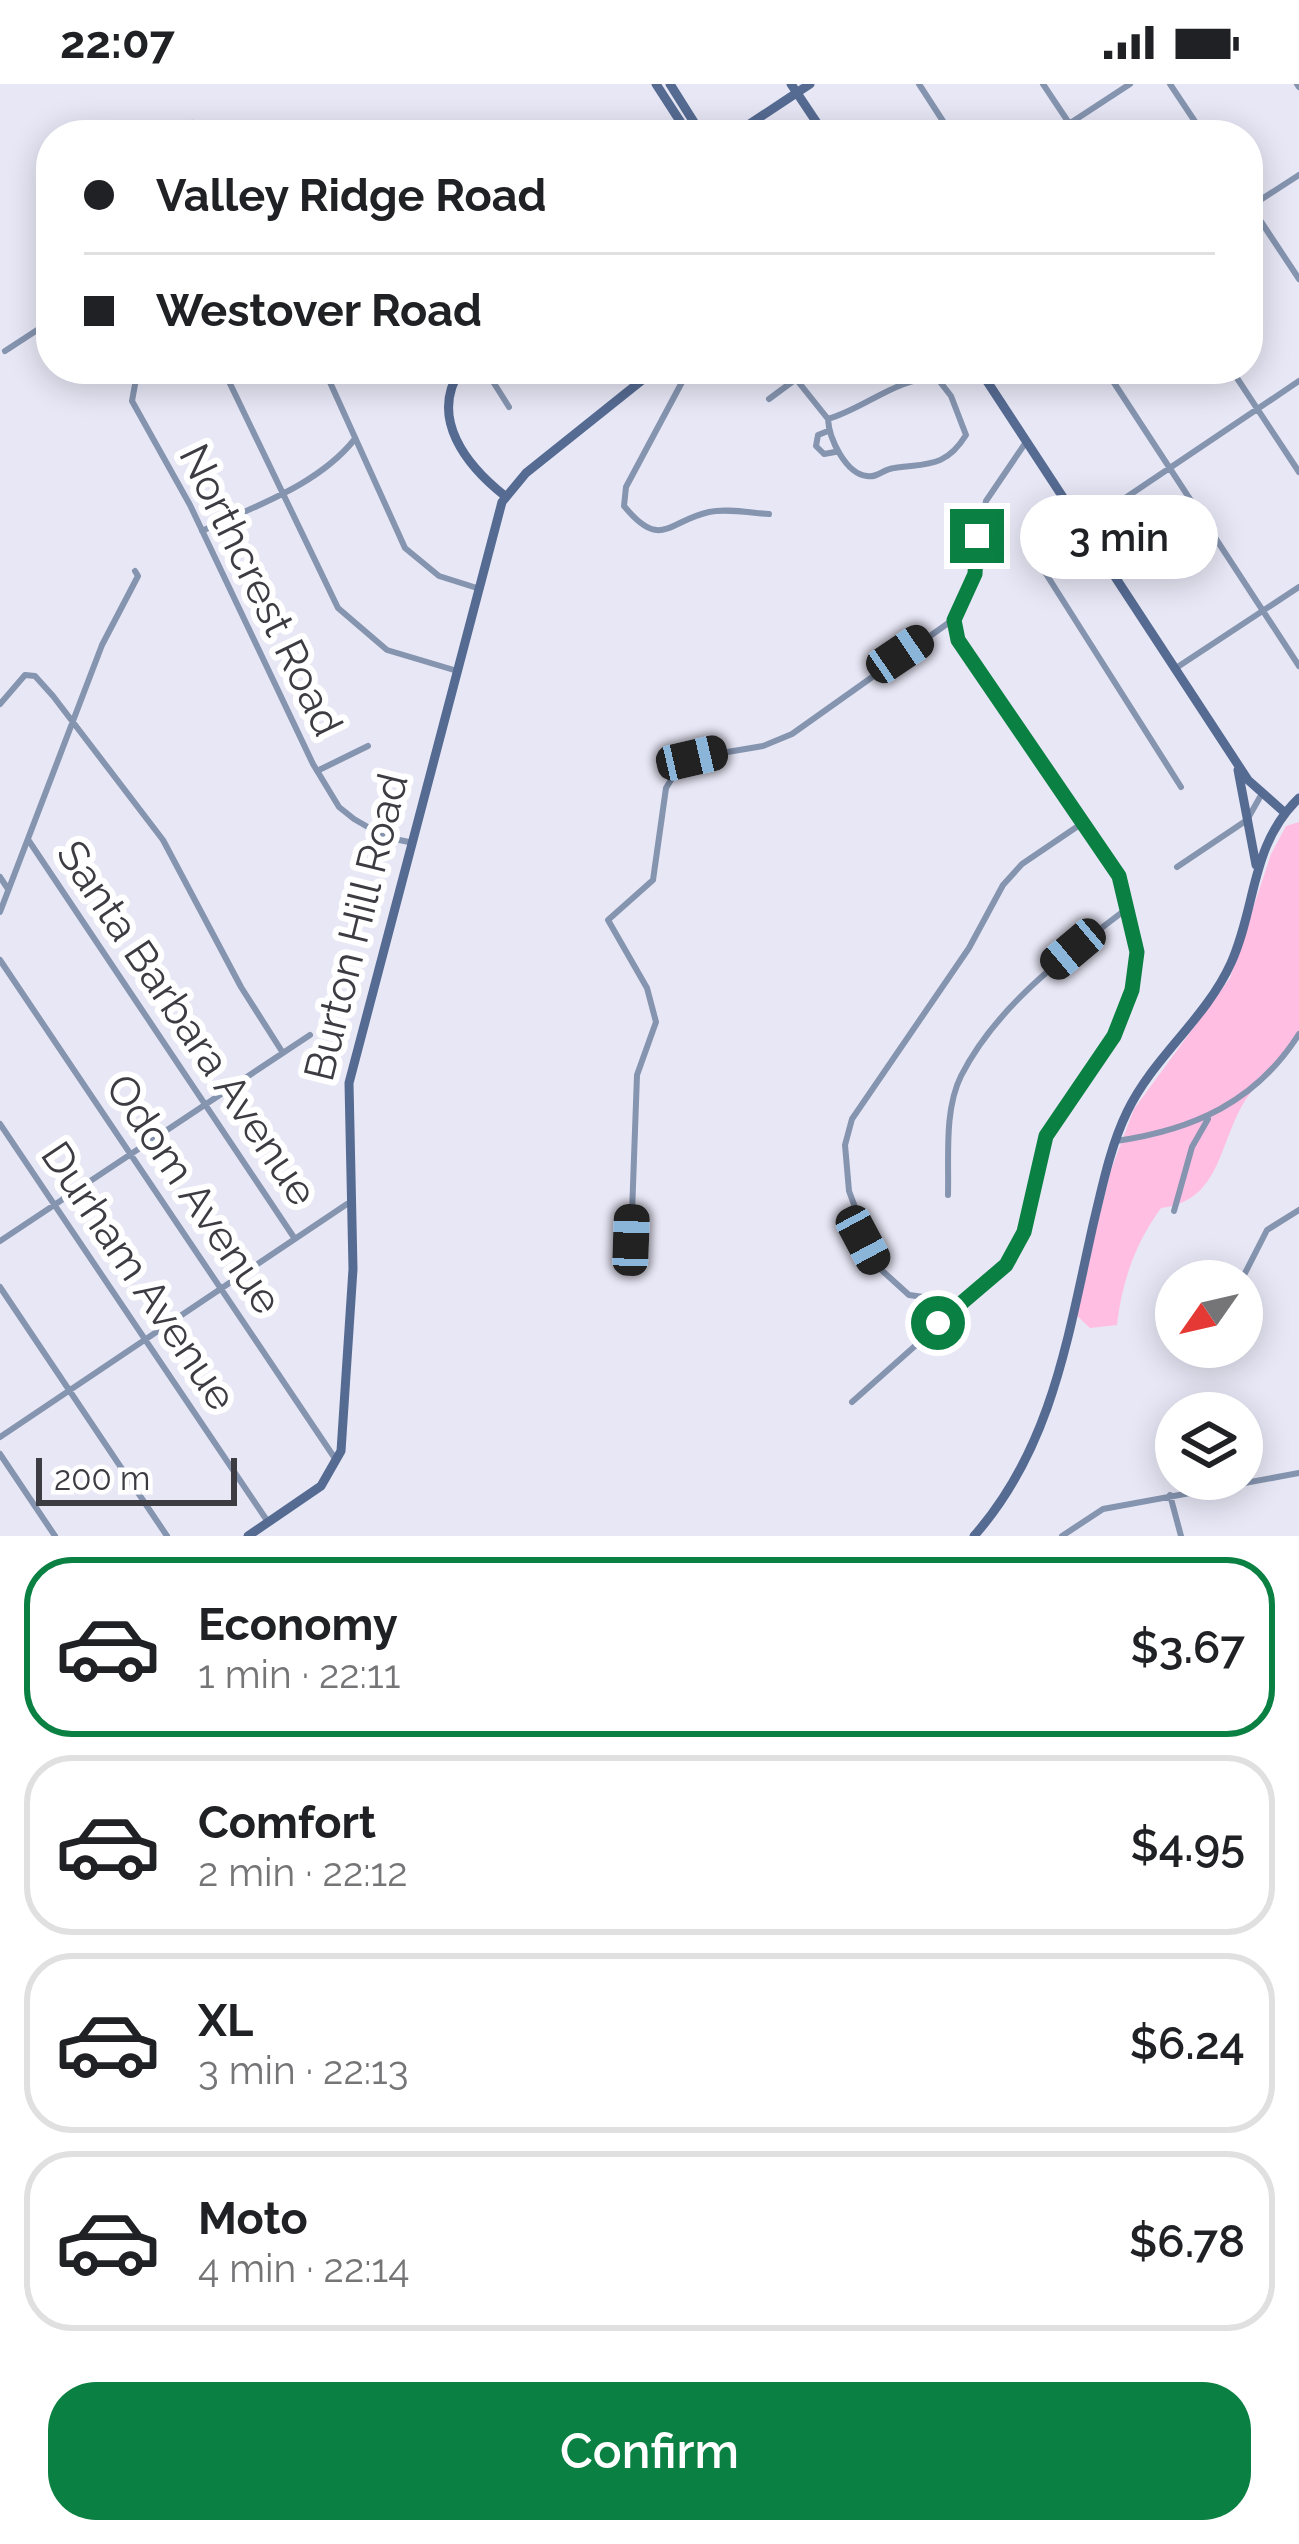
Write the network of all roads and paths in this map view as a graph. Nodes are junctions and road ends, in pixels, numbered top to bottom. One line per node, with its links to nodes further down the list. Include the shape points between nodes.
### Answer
1 (656, 84): 9 (street)
2 (670, 84): 10 (street)
3 (809, 84): 8 (street)
4 (919, 84): 13 (street)
5 (1043, 84): 14 (street)
6 (1130, 84): 15 (street)
7 (1170, 84): 16 (street)
8 (794, 88): 11 (street); 12 (street)
9 (679, 120)
10 (693, 120)
11 (752, 120)
12 (815, 120)
13 (942, 120)
14 (1068, 120)
15 (1075, 120)
16 (1194, 120)
17 (1299, 175): 18 (street)
18 (1263, 197)
19 (1263, 226): 20 (street)
20 (1299, 279)
21 (36, 331): 22 (street)
22 (5, 351)
23 (1299, 381): 40 (street)
24 (137, 384): 52 (street, Northcrest Road, via 132,401)
25 (231, 384): 48 (street)
26 (330, 384): 43 (street)
27 (456, 384): 49 (street, via 449,404 455,439 472,469)
28 (494, 384): 39 (street)
29 (637, 384): 49 (street, Burton Hill Road)
30 (681, 384): 50 (street, via 626,487 624,506 640,526 662,532 708,512)
31 (789, 384): 38 (street)
32 (800, 384): 41 (street)
33 (903, 384): 41 (street)
34 (942, 384): 45 (street, via 966,435 950,453 917,470 895,467 872,478)
35 (988, 384): 44 (street)
36 (1115, 384): 46 (street)
37 (1241, 384): 40 (street)
38 (769, 399)
39 (508, 406)
40 (1257, 409): 46 (street); 47 (street)
41 (828, 419): 42 (street)
42 (828, 430): 45 (street); 45 (street, via 816,446)
43 (354, 440): 48 (street); 55 (street, via 411,557)
44 (1026, 442): 51 (street); 57 (street, via 986,501 975,574)
45 (835, 452)
46 (1168, 467): 51 (street); 56 (street)
47 (1299, 472)
48 (281, 494): 52 (street); 60 (street, via 331,597 361,632 403,657)
49 (505, 496): 55 (street, Burton Hill Road)
50 (769, 514)
51 (1082, 525): 59 (street); 66 (street, via 1038,555 1037,566)
52 (202, 531): 65 (street, Northcrest Road)
53 (135, 571): 62 (street)
54 (1299, 587): 56 (street)
55 (477, 588): 60 (street, Burton Hill Road)
56 (1263, 610): 58 (street); 59 (street)
57 (954, 620): 72 (street, via 958,640); 96 (street, via 792,734 692,758 671,776 653,880 608,920 656,1022 634,1098)
58 (1299, 666)
59 (1176, 668): 64 (street)
60 (454, 670): 74 (street, Burton Hill Road)
61 (0, 704): 62 (street, via 25,675 35,676)
62 (74, 726): 73 (street); 84 (street, via 163,840)
63 (368, 746): 65 (street)
64 (1237, 764): 67 (street); 71 (street)
65 (316, 771): 74 (street, Northcrest Road, via 353,819)
66 (1181, 788)
67 (1261, 797): 69 (street); 71 (street)
68 (1299, 798): 69 (street)
69 (1285, 812): 70 (street); 75 (street)
70 (1299, 816)
71 (1246, 820): 75 (street); 76 (street)
72 (1084, 822): 79 (street); 101 (street, via 1003,885 848,1134 849,1191 877,1266 909,1294)
73 (29, 841): 78 (street); 85 (street, Santa Barbara Avenue)
74 (409, 842): 92 (street, Burton Hill Road, via 353,1060)
75 (1256, 866): 88 (street, via 1223,980 1145,1081)
76 (1177, 867)
77 (0, 878): 78 (street)
78 (8, 889): 80 (street)
79 (1129, 907): 90 (street, via 1036,980 962,1075 951,1114); 101 (street, via 1137,952 1126,1011 1046,1136 1024,1232 1006,1265)
80 (0, 912)
81 (0, 960): 89 (street, Odom Avenue)
82 (1299, 1034): 86 (street, via 1243,1098)
83 (310, 1035): 84 (street)
84 (283, 1053): 85 (street)
85 (207, 1103): 89 (street); 95 (street, Santa Barbara Avenue)
86 (1210, 1116): 88 (street); 93 (street)
87 (0, 1124): 91 (street, Durham Avenue)
88 (1116, 1141): 116 (street, via 1054,1394 1028,1458)
89 (131, 1154): 91 (street); 100 (street, Odom Avenue)
90 (948, 1195)
91 (55, 1204): 97 (street); 102 (street, Durham Avenue)
92 (347, 1204): 95 (street); 107 (street, Burton Hill Road, via 351,1319)
93 (1174, 1211)
94 (1297, 1217): 98 (street, via 1267,1230)
95 (295, 1239): 100 (street)
96 (631, 1240)
97 (0, 1241)
98 (1252, 1260)
99 (0, 1286): 103 (street)
100 (221, 1288): 102 (street); 107 (street, Odom Avenue)
101 (960, 1302): 104 (street)
102 (146, 1339): 103 (street); 112 (street, Durham Avenue)
103 (69, 1390): 105 (street); 114 (street)
104 (852, 1402)
105 (0, 1437)
106 (0, 1454): 113 (street)
107 (337, 1462): 112 (street, via 321,1486)
108 (1299, 1473): 109 (street)
109 (1263, 1479)
110 (1155, 1498): 117 (street, via 1103,1509)
111 (1171, 1500): 118 (street)
112 (268, 1522): 115 (street)
113 (55, 1536)
114 (167, 1536)
115 (248, 1536)
116 (974, 1536)
117 (1062, 1536)
118 (1181, 1536)

